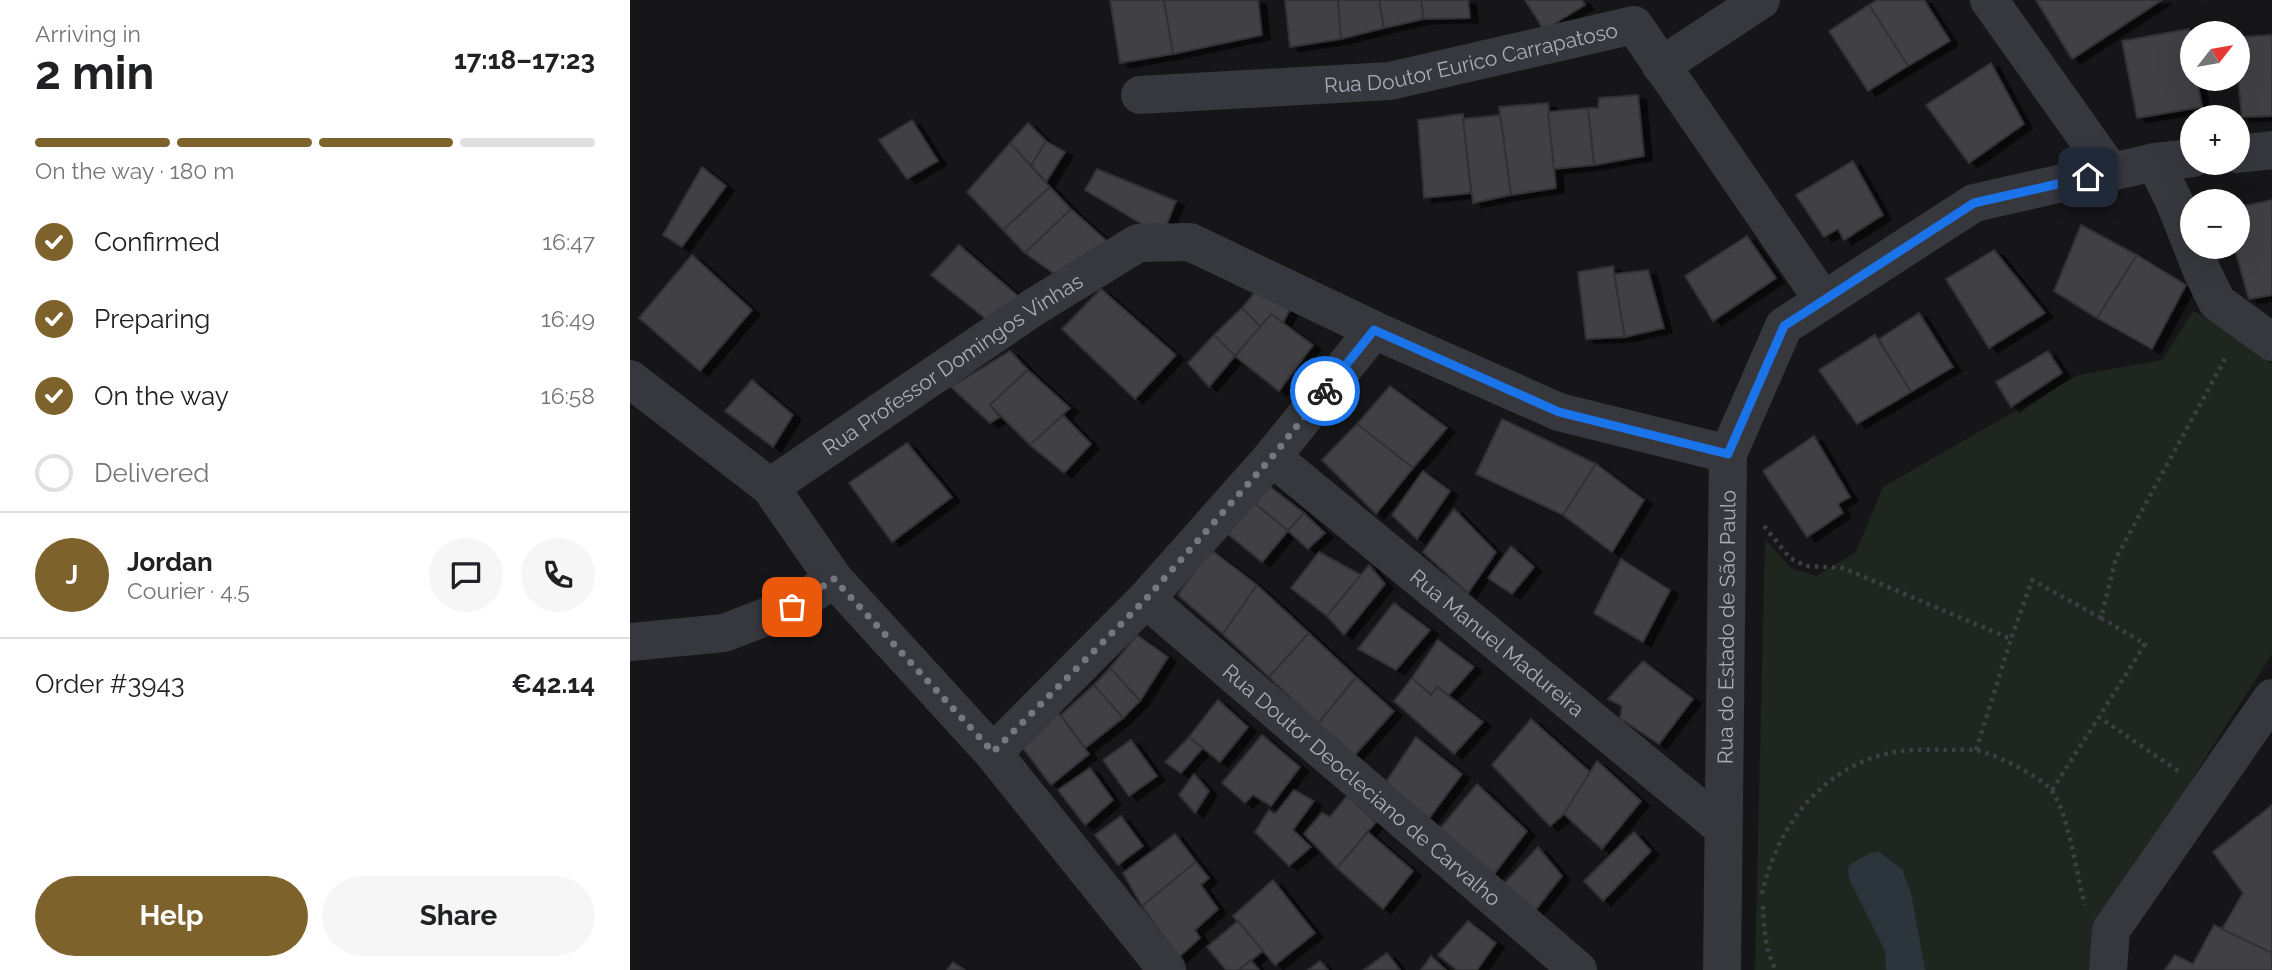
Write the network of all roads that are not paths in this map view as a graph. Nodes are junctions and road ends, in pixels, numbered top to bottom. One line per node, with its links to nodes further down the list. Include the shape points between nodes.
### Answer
1 (1761, 0): 3 (street)
2 (1989, 0): 9 (street)
3 (1661, 66): 4 (street, Rua Doutor Eurico Carrapatoso, via 1634,25 1390,81); 10 (street)
4 (1140, 95)
5 (2272, 150): 6 (street)
6 (2250, 153)
7 (2180, 159): 8 (street, Rua do Estado de São Paulo)
8 (2155, 162): 9 (street, Rua do Estado de São Paulo); 12 (street, via 2217,302)
9 (2111, 172): 10 (street, Rua do Estado de São Paulo, via 1974,203)
10 (1824, 300): 14 (street, Rua do Estado de São Paulo, via 1784,326)
11 (1374, 330): 14 (street, via 1559,412); 15 (street); 16 (street, Rua Professor Domingos Vinhas, via 1190,242 1138,243 1034,307)
12 (2258, 333)
13 (630, 379): 16 (street)
14 (1728, 454): 22 (street, Rua do Estado de São Paulo)
15 (1272, 457): 18 (street); 22 (street, Rua Manuel Madureira)
16 (771, 487): 17 (street)
17 (834, 579): 19 (street, via 792,607 724,633); 21 (street)
18 (1146, 599): 21 (street); 24 (street, Rua Doutor Deocleciano de Carvalho)
19 (630, 642)
20 (2272, 698): 26 (street, via 2111,930)
21 (993, 752): 23 (street)
22 (1722, 827): 25 (street, Rua do Estado de São Paulo)
23 (1167, 970)
24 (1578, 970)
25 (1722, 970)
26 (2108, 970)

